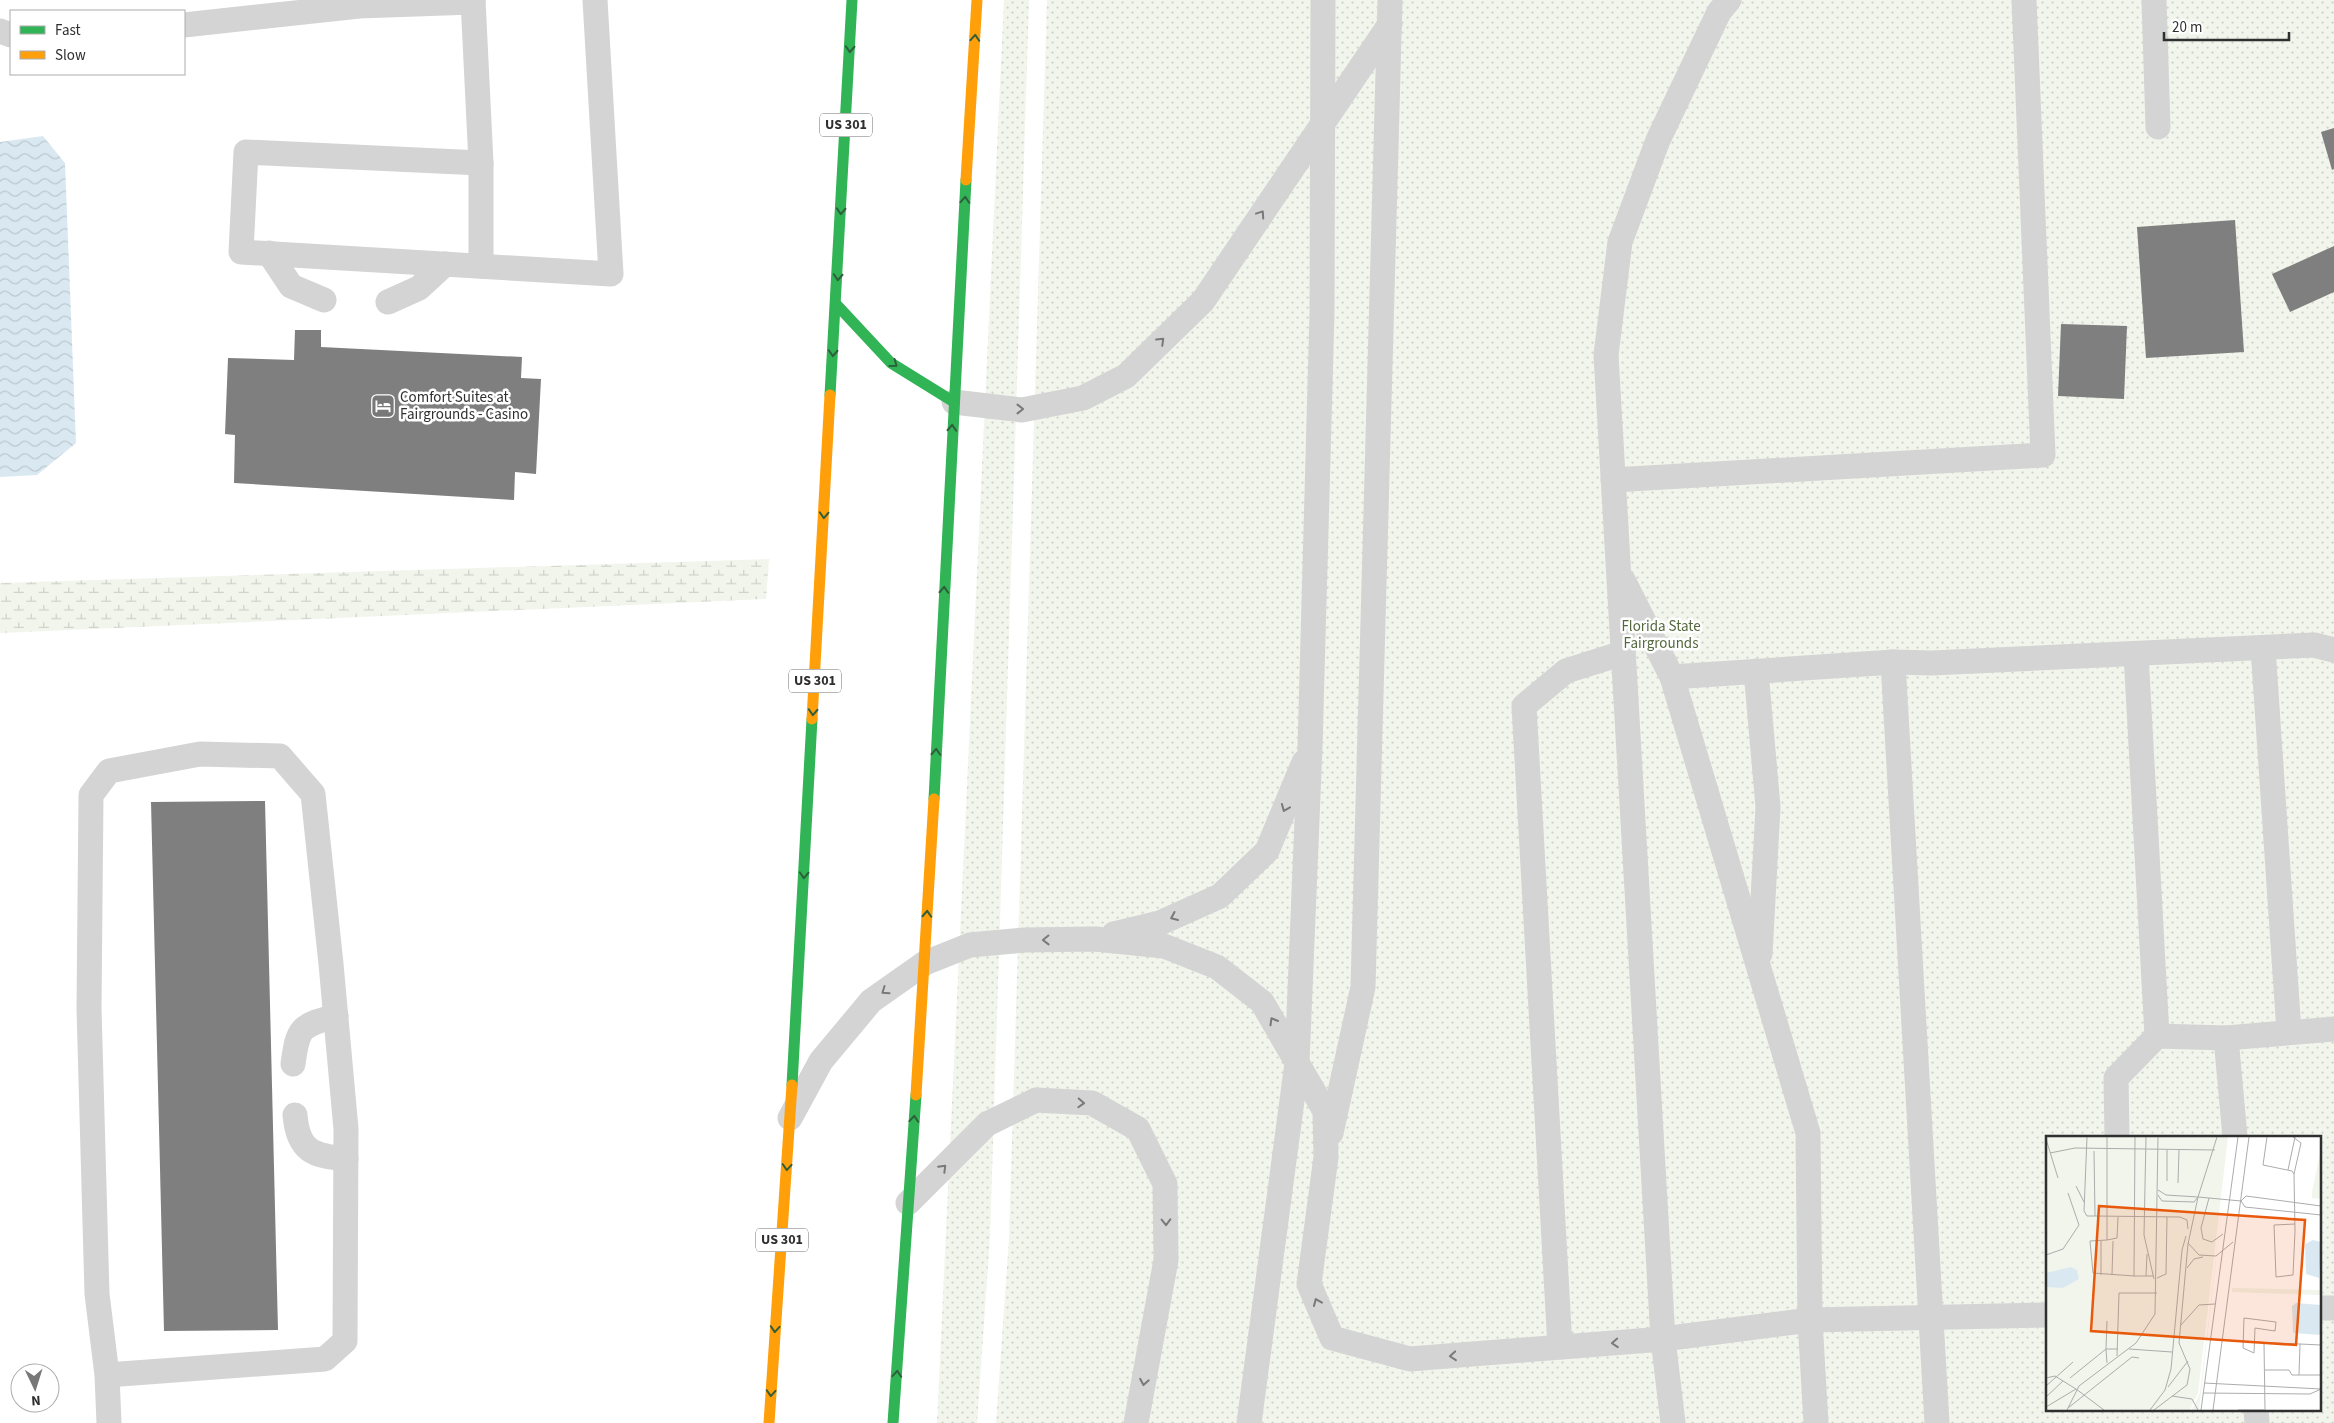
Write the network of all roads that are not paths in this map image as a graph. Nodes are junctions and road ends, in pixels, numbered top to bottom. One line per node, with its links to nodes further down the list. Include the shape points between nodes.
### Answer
1 (595, 0): 17 (lane, via 611,274)
2 (852, 0): 20 (main road, US 301, one-way to 20)
3 (977, 0): 21 (main road, one-way to 3)
4 (1323, 0): 12 (lane)
5 (1729, 0): 22 (lane, via 1720,12 1658,140 1620,242 1606,354)
6 (2024, 0): 22 (lane, via 2043,455)
7 (2154, 0): 13 (lane)
8 (473, 1): 9 (lane); 14 (lane)
9 (358, 3): 11 (lane)
10 (1390, 12): 12 (lane); 46 (lane, via 1363,987)
11 (185, 25)
12 (1322, 124): 21 (lane, one-way to 12, via 1022,410 1083,398 1126,376 1203,301); 31 (lane, via 1322,313)
13 (2158, 127)
14 (481, 163): 15 (lane, via 246,152 241,252); 17 (lane)
15 (269, 253): 16 (lane); 18 (lane, via 291,286)
16 (445, 264): 17 (lane); 19 (lane, via 419,288)
17 (481, 266)
18 (324, 300)
19 (388, 302)
20 (836, 304): 21 (main road, one-way to 21, via 891,363); 43 (main road, US 301, one-way to 43)
21 (954, 402): 33 (main road, one-way to 21)
22 (1613, 480): 23 (lane)
23 (1619, 571): 26 (lane); 30 (lane)
24 (2263, 648): 25 (lane, via 2314,646); 27 (lane); 37 (lane)
25 (2334, 650)
26 (1623, 653): 52 (lane); 53 (lane, via 1566,671 1524,706)
27 (2136, 654): 28 (lane); 38 (lane)
28 (1893, 662): 29 (lane); 50 (lane)
29 (1756, 671): 30 (lane); 34 (lane, via 1768,807)
30 (1672, 677): 34 (lane)
31 (1310, 747): 32 (lane, one-way to 32, via 1267,851 1220,896 1160,923); 40 (lane)
32 (1095, 939): 33 (lane, one-way to 33, via 970,945); 40 (lane, one-way to 32, via 1262,1002 1217,967 1164,946)
33 (925, 963): 43 (lane, one-way to 43, via 871,1001 821,1061); 48 (main road, one-way to 33)
34 (1760, 971): 51 (lane, via 1808,1133)
35 (336, 1016): 41 (lane, via 308,1024 297,1037); 47 (lane); 54 (lane, via 313,794 280,756 200,754 109,771 91,795 89,1008 97,1294)
36 (2334, 1029): 37 (lane)
37 (2290, 1032): 39 (lane)
38 (2157, 1036): 39 (lane); 44 (lane, via 2116,1078)
39 (2226, 1038): 45 (lane)
40 (1297, 1063): 46 (lane, via 1325,1111); 60 (lane)
41 (293, 1064)
42 (295, 1115): 47 (lane, via 296,1133 304,1147 324,1157)
43 (790, 1118): 57 (main road, US 301, one-way to 57)
44 (2117, 1136)
45 (2235, 1136)
46 (1326, 1157): 53 (lane, one-way to 46, via 1410,1359 1332,1338 1309,1284)
47 (346, 1159): 54 (lane, via 345,1341 325,1359)
48 (908, 1203): 58 (main road, one-way to 48); 59 (lane, one-way to 59, via 987,1124 1036,1100 1092,1103 1138,1129 1165,1184 1166,1260)
49 (2046, 1315): 50 (lane)
50 (1931, 1317): 51 (lane); 63 (lane)
51 (1810, 1320): 52 (lane); 62 (lane)
52 (1663, 1340): 53 (lane, one-way to 53); 61 (lane)
53 (1560, 1347)
54 (107, 1376): 56 (lane)
55 (2256, 1410): 64 (lane)
56 (109, 1423)
57 (769, 1423)
58 (894, 1423)
59 (1136, 1423)
60 (1249, 1423)
61 (1673, 1423)
62 (1816, 1423)
63 (1937, 1423)
64 (2257, 1423)

